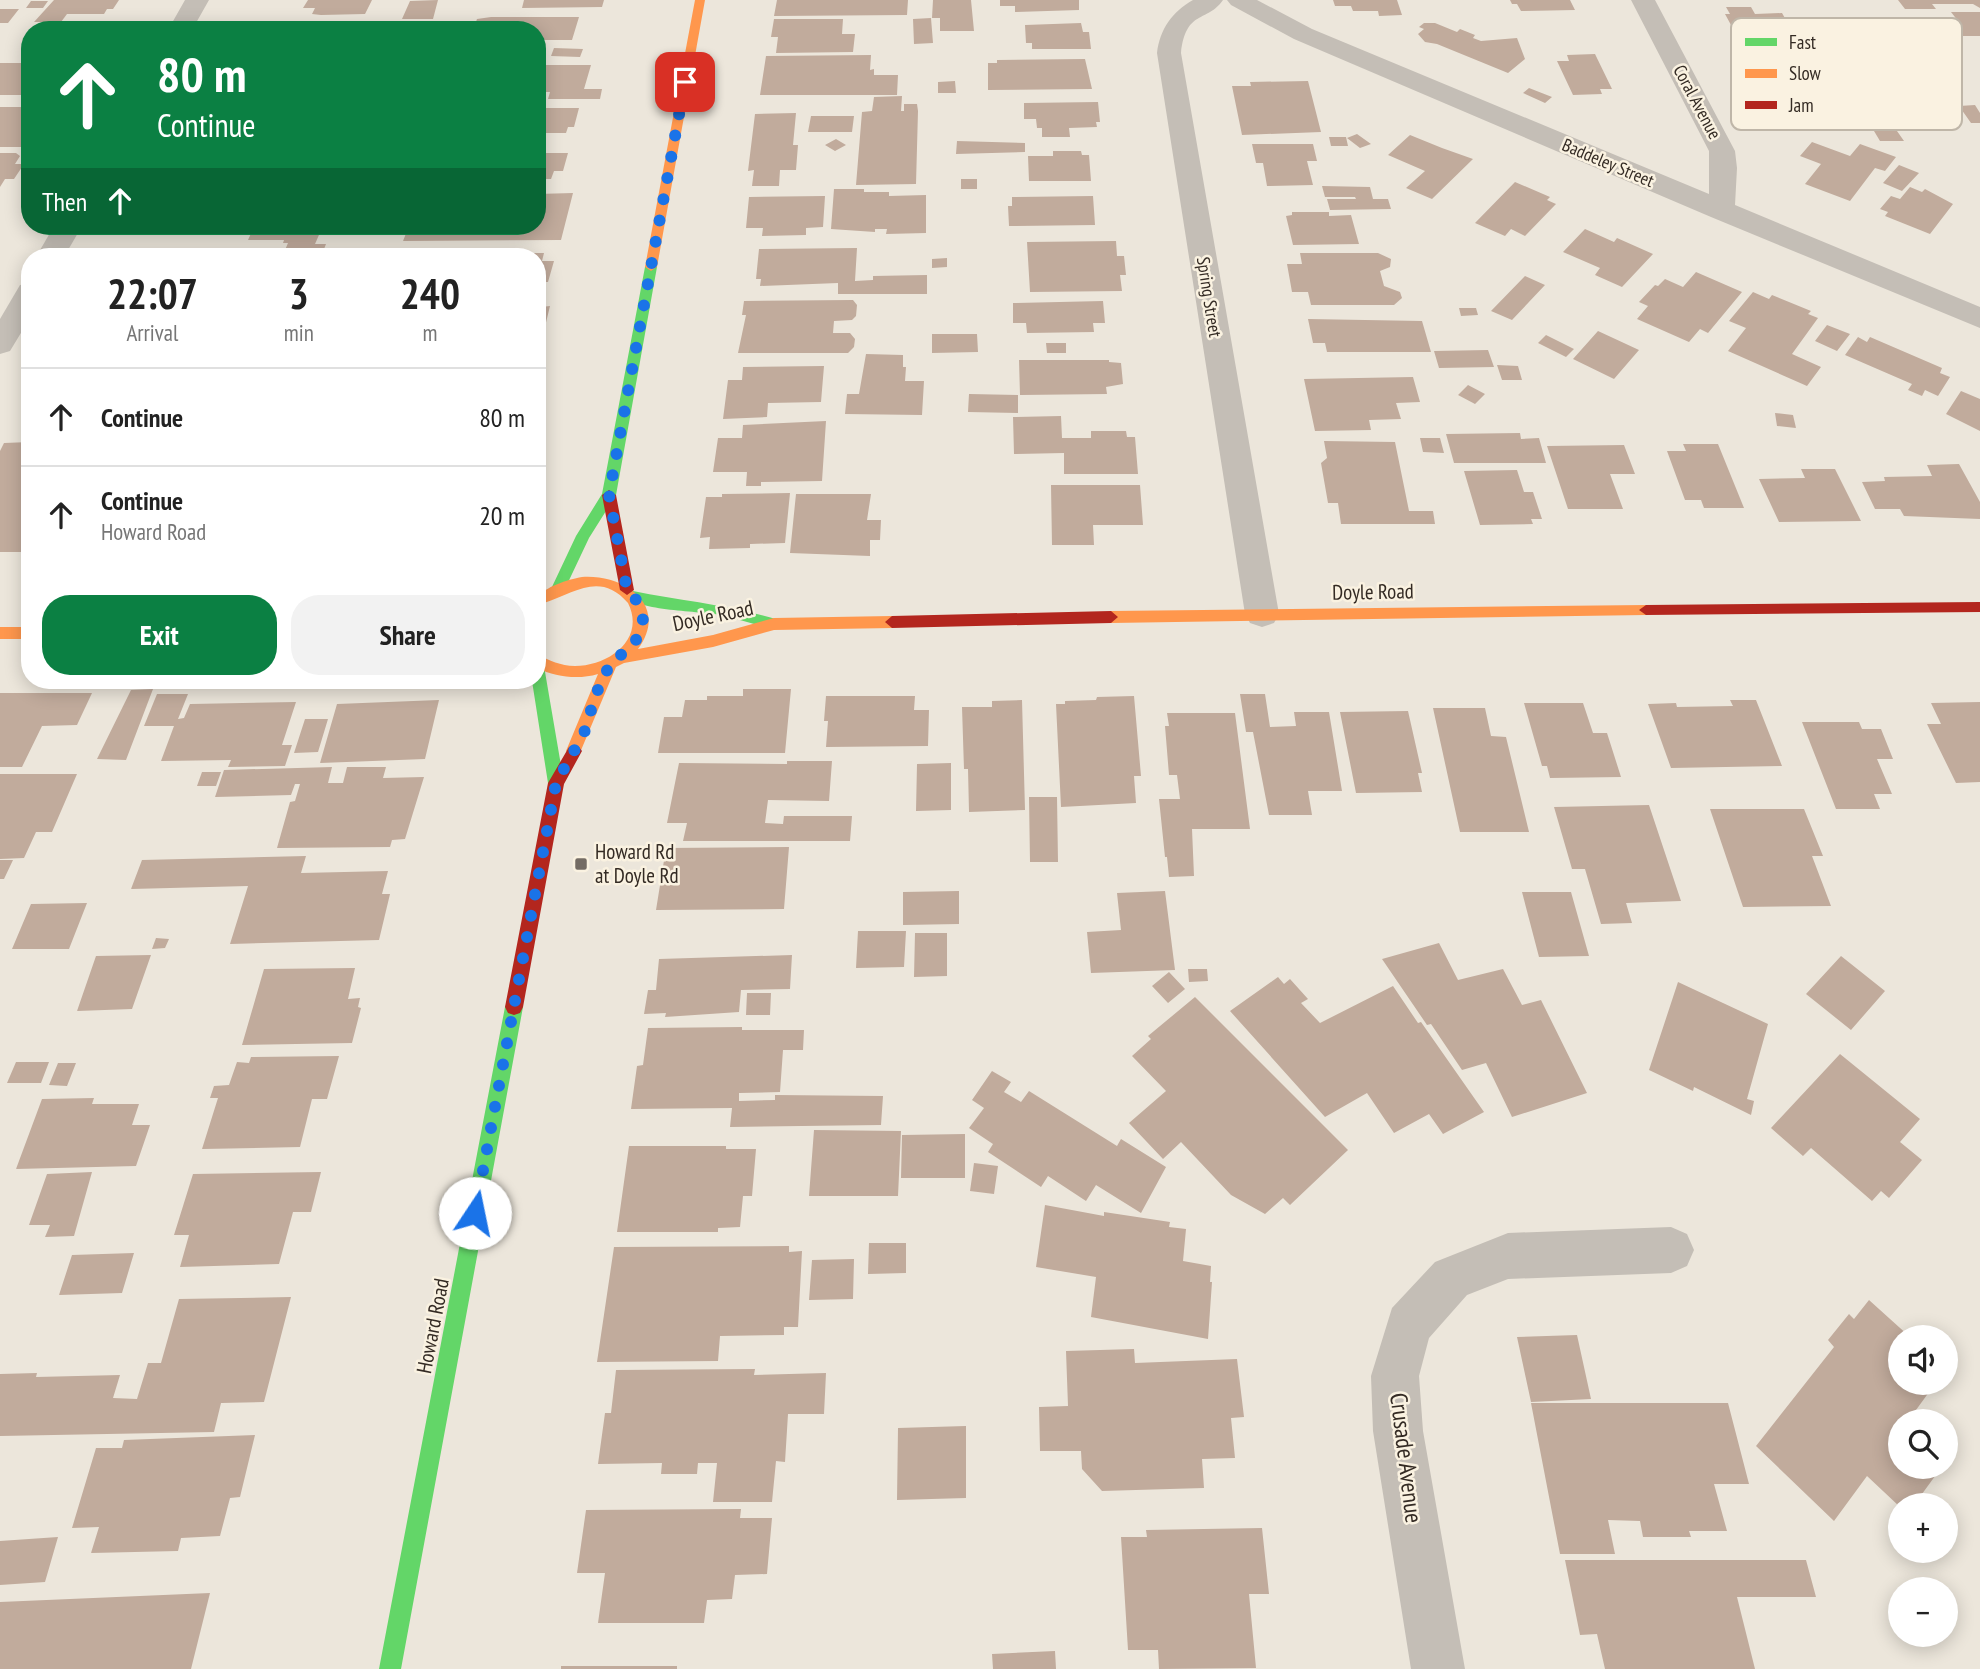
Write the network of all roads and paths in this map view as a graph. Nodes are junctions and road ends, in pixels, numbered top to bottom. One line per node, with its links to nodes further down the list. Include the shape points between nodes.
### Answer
1 (197, 0): 6 (street)
2 (700, 0): 11 (street)
3 (1211, 0): 16 (street, Spring Street, via 1173,30 1169,53)
4 (1239, 0): 7 (street, Baddeley Street, via 1303,34)
5 (1643, 0): 7 (street, Coral Avenue, via 1722,151)
6 (185, 21)
7 (1721, 211): 9 (street, Baddeley Street)
8 (21, 308): 10 (street)
9 (1980, 318)
10 (0, 344)
11 (609, 495): 12 (street); 13 (street)
12 (558, 589): 13 (street, Doyle Road, via 595,581); 14 (street)
13 (630, 593): 17 (street, Doyle Road, via 669,604 718,608); 20 (street, Howard Road, via 641,610 642,627 634,644)
14 (546, 597)
15 (1978, 606): 16 (street, Doyle Road)
16 (1262, 614): 17 (street, Doyle Road)
17 (774, 624): 20 (street, Doyle Road)
18 (0, 633): 19 (street)
19 (21, 633)
20 (614, 661): 21 (street, Doyle Road, via 590,671); 23 (street, Howard Road, via 596,694 584,733)
21 (546, 666)
22 (541, 689): 23 (street, Howard Road)
23 (556, 783): 25 (street, Howard Road)
24 (1671, 1250): 26 (street, Crusade Avenue, via 1508,1256 1451,1278 1409,1325 1395,1376 1398,1431)
25 (390, 1669)
26 (1438, 1669)

